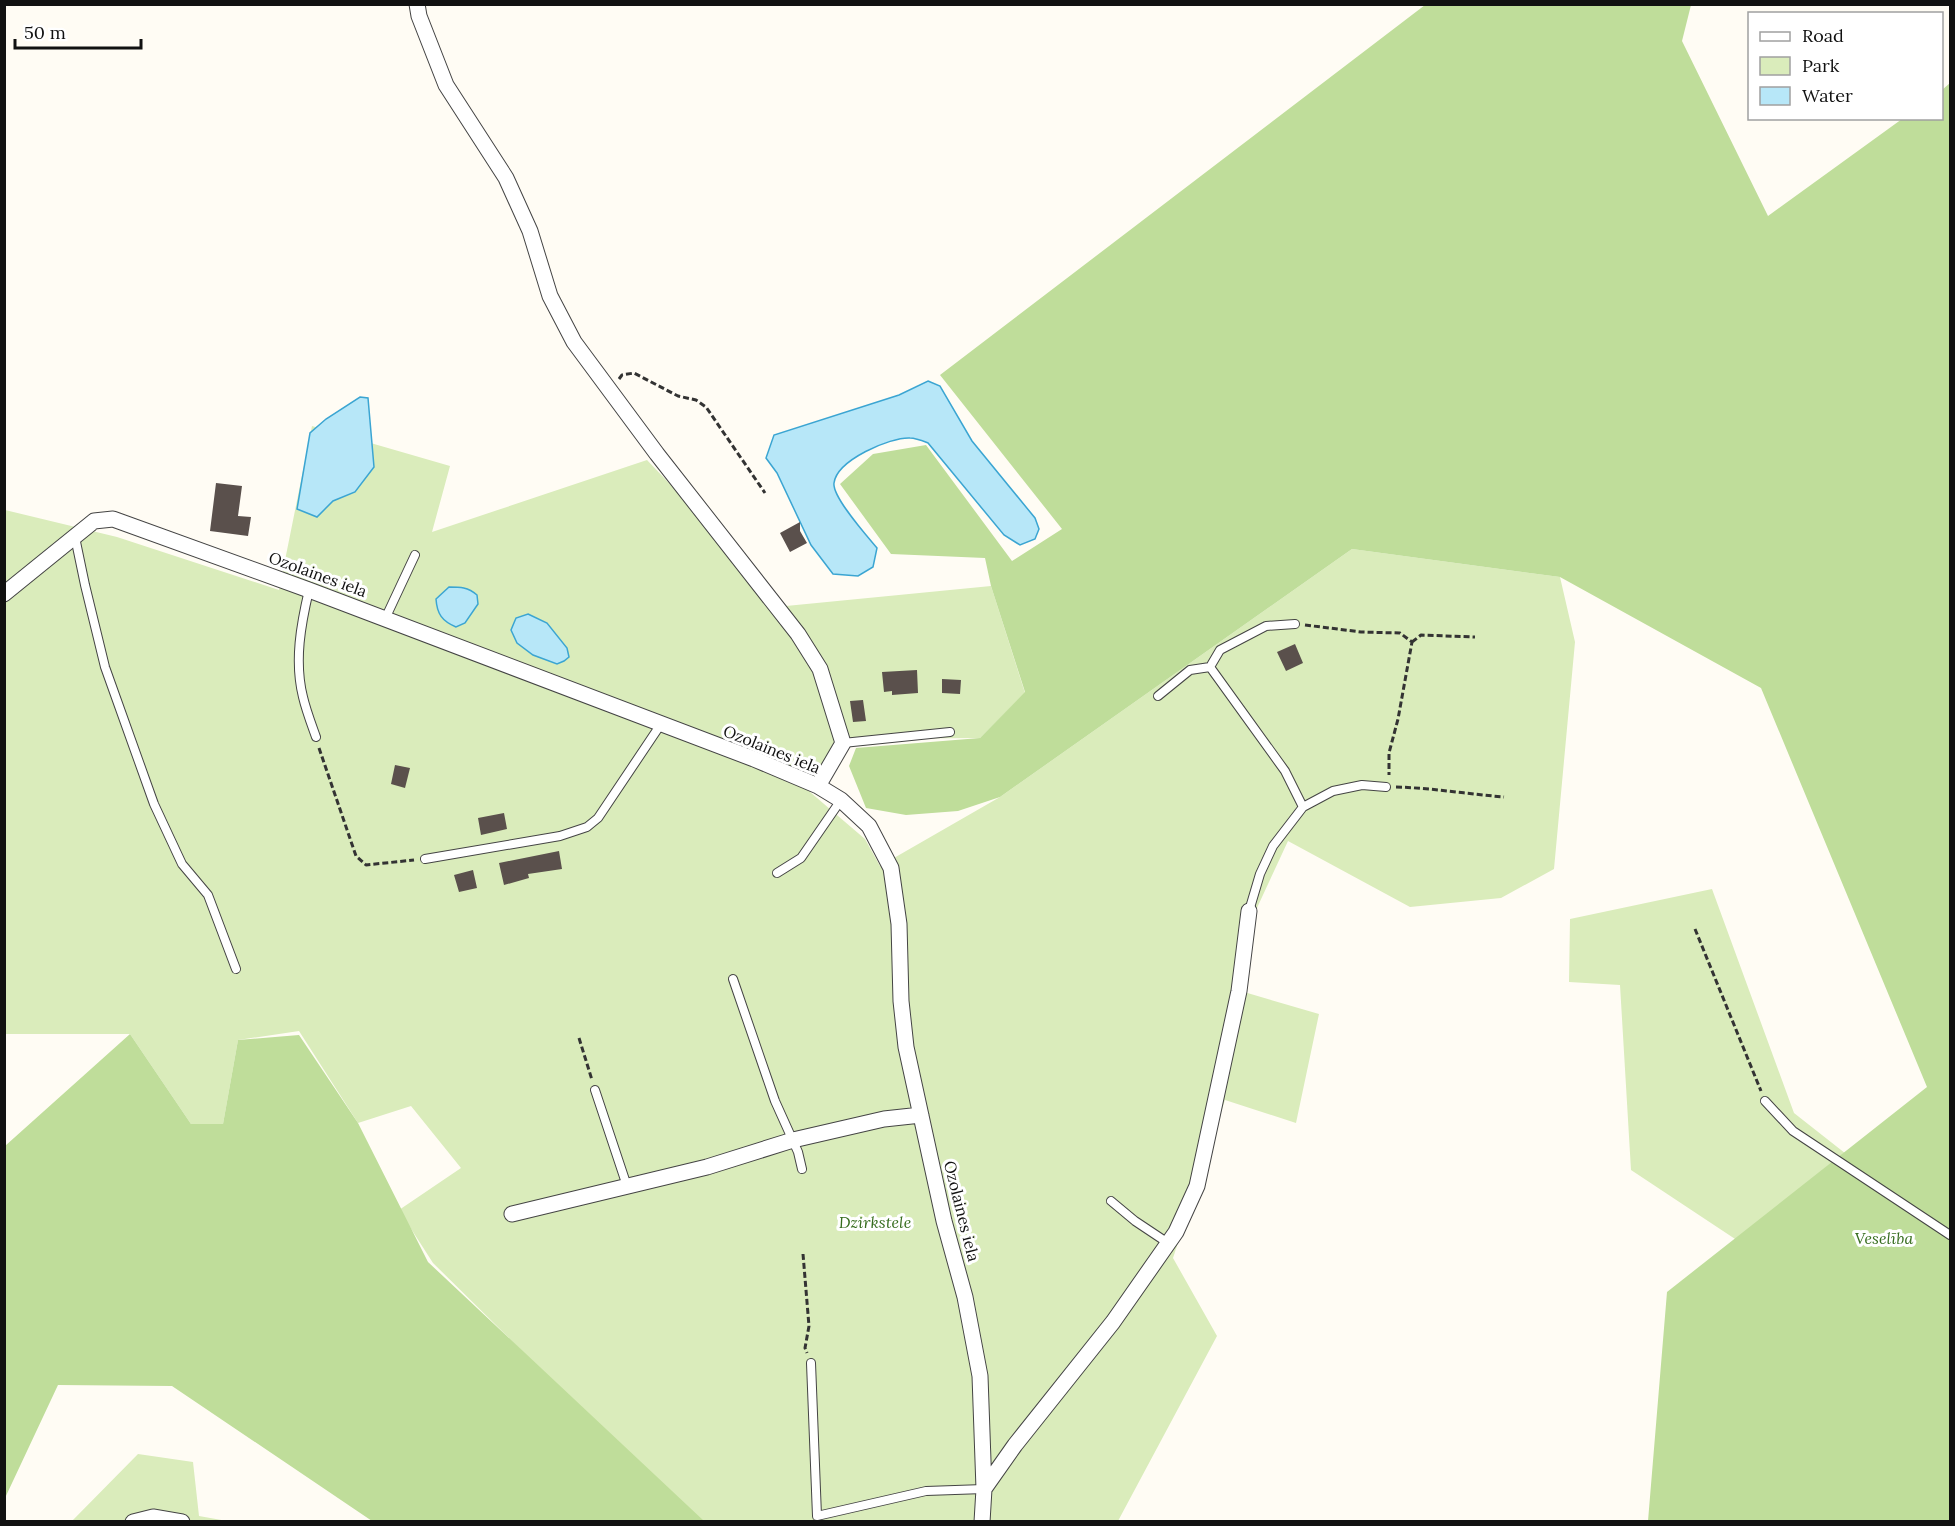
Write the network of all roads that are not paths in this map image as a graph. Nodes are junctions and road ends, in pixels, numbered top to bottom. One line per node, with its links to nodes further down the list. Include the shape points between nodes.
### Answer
1 (417, 4): 13 (street, via 446,85 506,178 530,231 550,296 574,342 798,634 820,669)
2 (75, 537): 4 (street, Ozolaines iela, via 94,521 113,519); 5 (street, Ozolaines iela); 21 (lane, via 105,667 154,804 182,864 208,895)
3 (415, 555): 6 (lane)
4 (309, 590): 6 (street, Ozolaines iela); 12 (lane, via 301,624 299,660 302,695)
5 (4, 594)
6 (385, 619): 10 (street, Ozolaines iela)
7 (1295, 624): 8 (lane, via 1266,626 1220,650)
8 (1210, 667): 9 (lane, via 1190,670); 17 (lane, via 1285,771)
9 (1158, 696)
10 (661, 724): 14 (street, Ozolaines iela); 18 (lane, via 588,827 560,836)
11 (950, 732): 13 (lane)
12 (316, 737)
13 (843, 743): 14 (street)
14 (818, 786): 16 (street, Ozolaines iela)
15 (1386, 787): 17 (lane, via 1362,785 1333,791)
16 (841, 800): 19 (lane, via 801,858); 25 (street, Ozolaines iela, via 869,826 891,868 899,924 906,1047)
17 (1303, 807): 20 (lane, via 1273,846)
18 (425, 859)
19 (777, 873)
20 (1249, 911): 32 (street, via 1239,991 1197,1186)
21 (236, 969)
22 (733, 979): 26 (lane, via 775,1101)
23 (596, 1090): 28 (lane)
24 (1765, 1101): 31 (lane, via 1793,1131)
25 (921, 1115): 26 (street, via 884,1119); 34 (street, Ozolaines iela, via 980,1376)
26 (793, 1140): 27 (lane); 28 (street, via 707,1167)
27 (802, 1169)
28 (627, 1186): 30 (street)
29 (1111, 1201): 32 (lane)
30 (512, 1214)
31 (1950, 1234)
32 (1168, 1244): 34 (street)
33 (811, 1363): 34 (lane, via 817,1516 926,1491)
34 (984, 1489): 37 (street, Ozolaines iela)
35 (134, 1521): 36 (street, via 153,1517)
36 (182, 1521)
37 (982, 1521)

